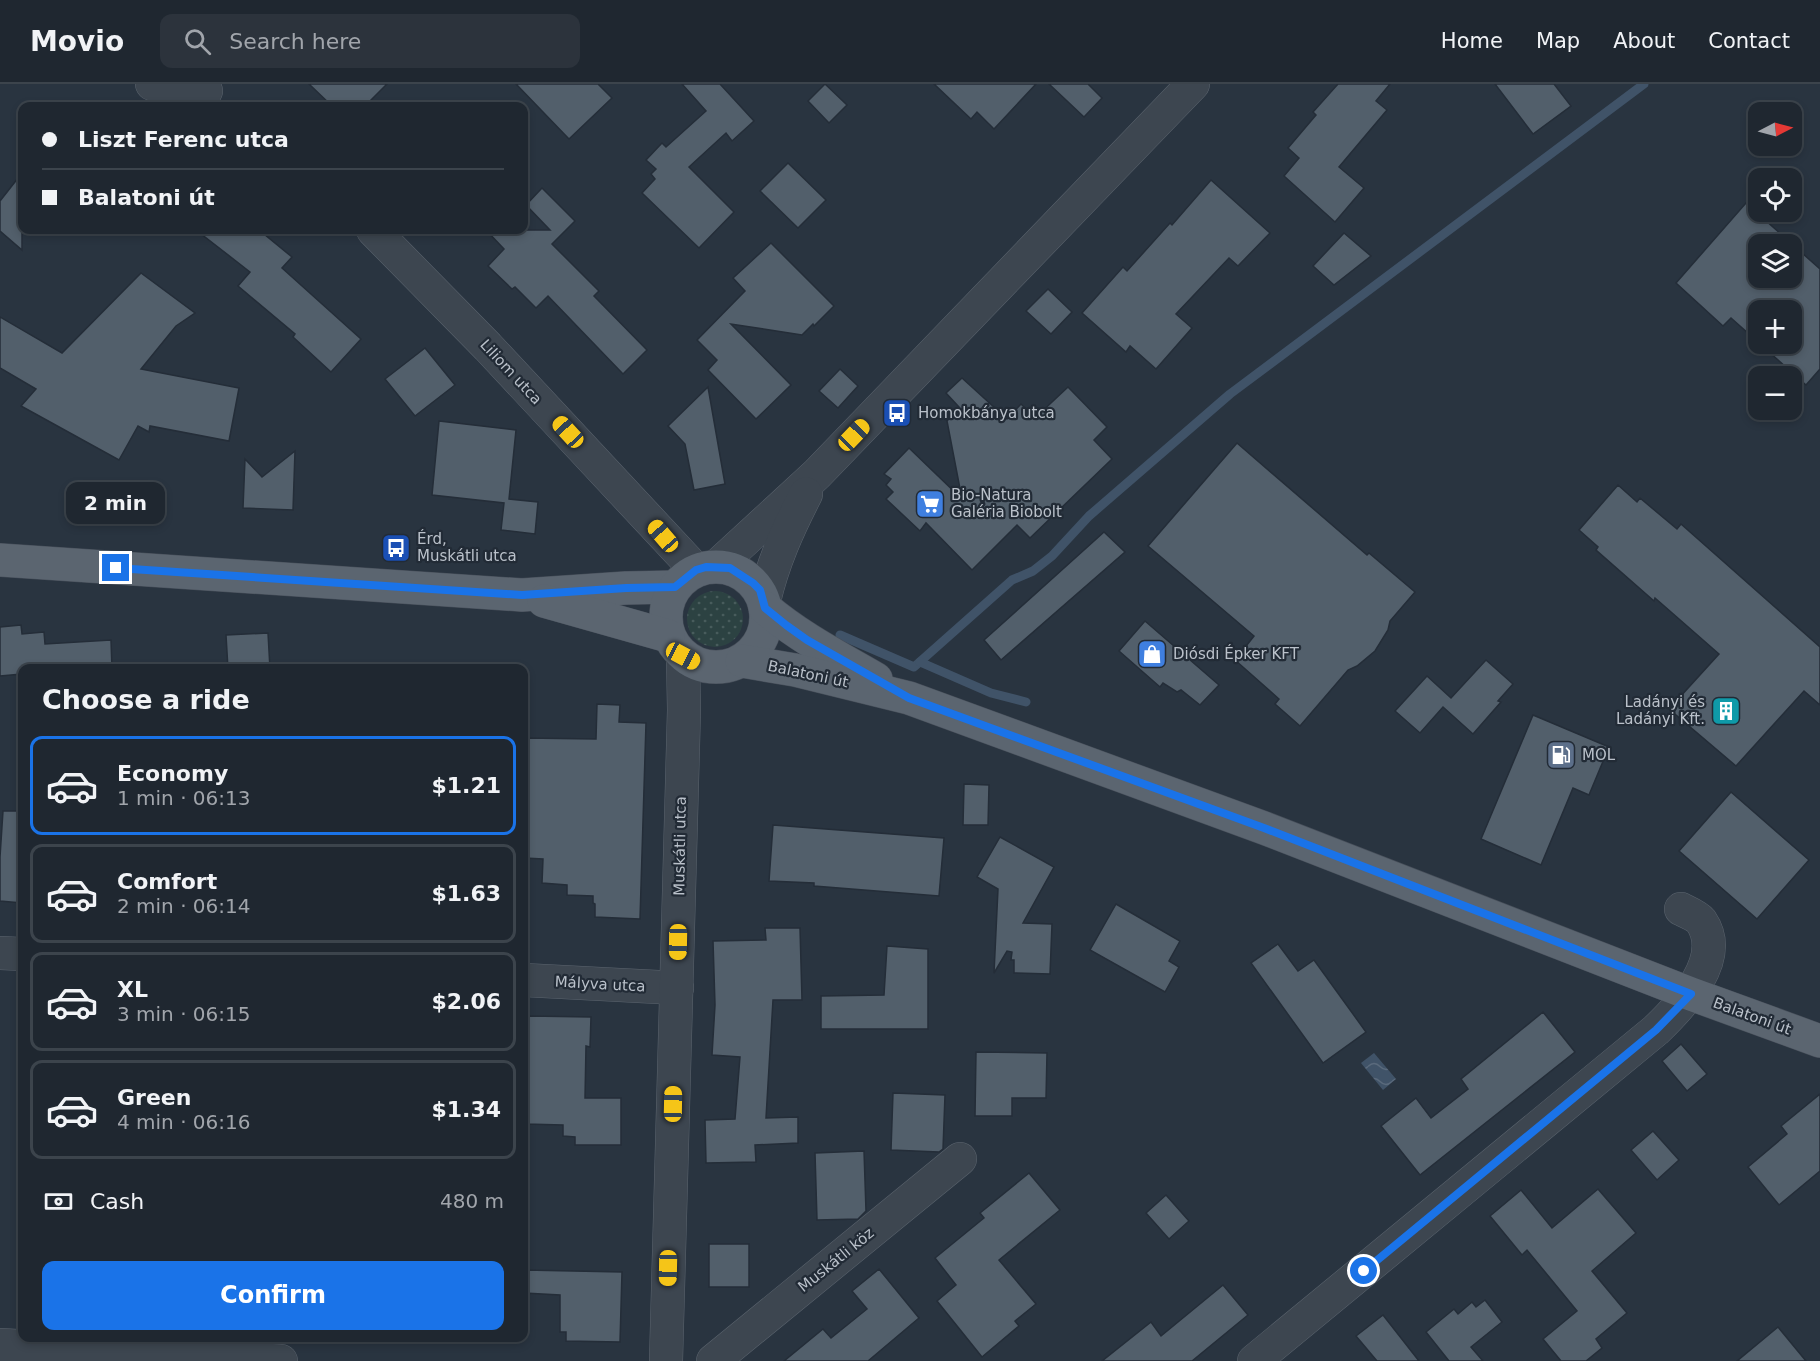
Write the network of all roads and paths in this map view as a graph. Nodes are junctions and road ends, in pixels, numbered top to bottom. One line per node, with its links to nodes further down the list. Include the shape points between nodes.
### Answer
1 (152, 84): 3 (street)
2 (1193, 84): 5 (street)
3 (211, 94)
4 (377, 234): 7 (street, Liliom utca, via 496,356)
5 (817, 474): 7 (street); 9 (street, via 784,537 770,573)
6 (0, 560): 8 (main road)
7 (696, 574): 8 (main road, via 626,588); 9 (main road, via 730,568 760,590); 10 (main road, via 665,611)
8 (522, 595): 10 (main road)
9 (765, 604): 11 (main road, via 763,631 754,650); 12 (main road, Balatoni út, via 807,640)
10 (676, 646): 11 (main road, via 701,666 722,667); 17 (street, Muskátli utca, via 684,710)
11 (742, 661): 12 (main road, Balatoni út)
12 (909, 698): 18 (main road, Balatoni út, via 1264,828)
13 (1681, 909): 18 (street, via 1700,920 1707,936 1708,956)
14 (0, 953): 15 (street)
15 (18, 954)
16 (528, 980): 17 (street, Mályva utca)
17 (677, 988): 23 (street, Muskátli utca)
18 (1691, 994): 19 (main road, Balatoni út); 25 (street, via 1656,1030)
19 (1820, 1041)
20 (960, 1159): 24 (street, Muskátli köz)
21 (0, 1345): 22 (street)
22 (281, 1361)
23 (666, 1361)
24 (713, 1361)
25 (1254, 1361)

